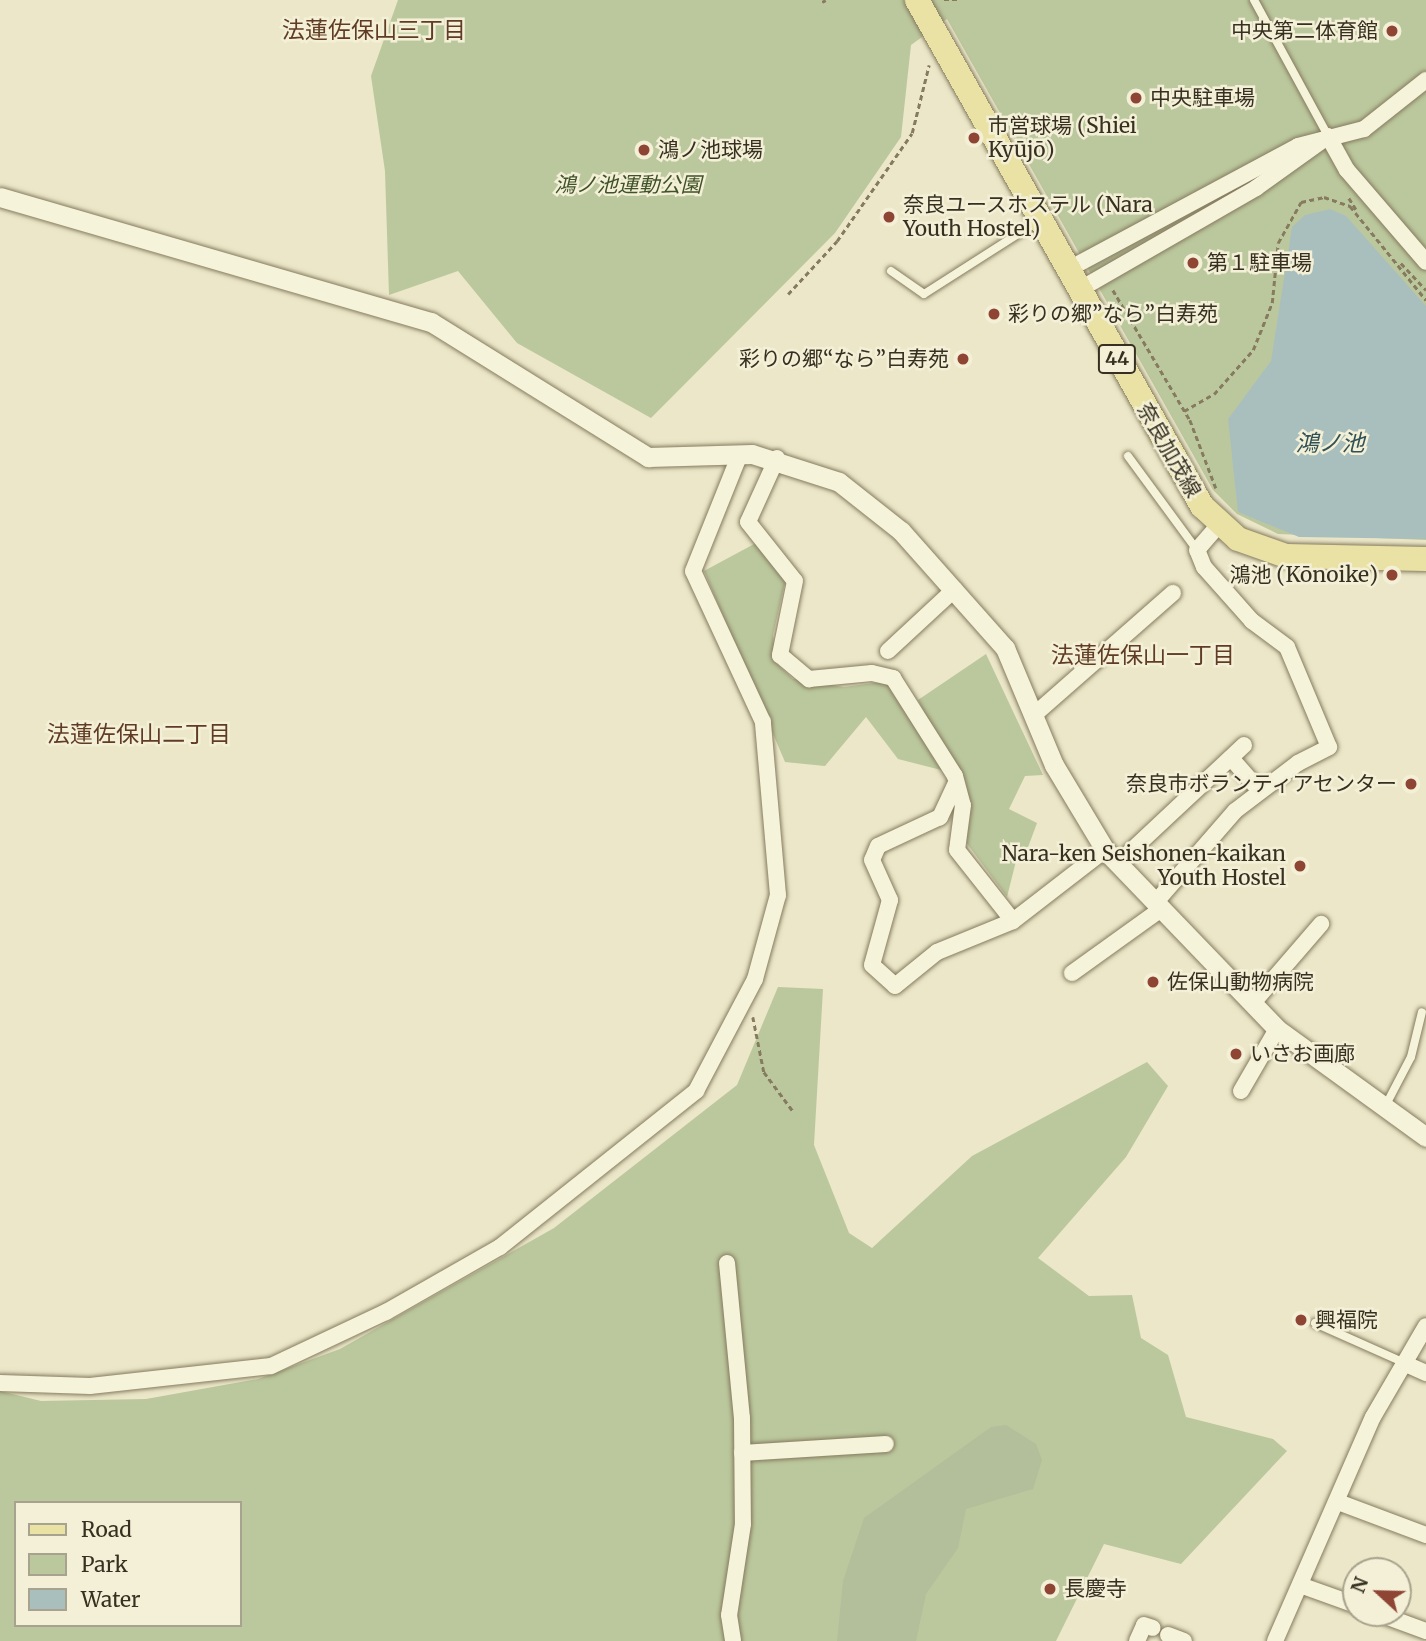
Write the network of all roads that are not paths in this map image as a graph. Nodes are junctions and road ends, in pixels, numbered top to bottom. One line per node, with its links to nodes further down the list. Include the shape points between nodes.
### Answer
1 (917, 0): 6 (main road, 奈良加茂線 / 44)
2 (1254, 0): 4 (lane)
3 (1426, 80): 4 (street, via 1364,129)
4 (1328, 136): 7 (street, via 1346,170); 9 (street, via 1298,146); 9 (street, via 1256,188)
5 (0, 197): 10 (street, via 431,322 648,457)
6 (1038, 222): 8 (lane, via 924,294); 9 (main road, 奈良加茂線 / 44)
7 (1426, 261)
8 (891, 271)
9 (1071, 281): 13 (main road, 奈良加茂線 / 44, via 1184,482)
10 (740, 454): 12 (street); 40 (street, via 693,570 763,722 778,895 755,979 696,1091 500,1247 386,1312 271,1366 90,1386)
11 (1128, 456): 14 (lane)
12 (777, 458): 16 (street, via 857,493); 22 (street, via 748,522 795,581 780,655 809,679 872,673 893,678)
13 (1218, 513): 14 (street); 15 (main road, 奈良加茂線 / 44, via 1253,547 1308,560)
14 (1197, 550): 23 (street, via 1217,584 1287,647 1329,747)
15 (1426, 559)
16 (955, 589): 18 (street); 19 (street, via 1005,648)
17 (1173, 593): 19 (street)
18 (888, 651)
19 (1034, 715): 24 (street, via 1080,816)
20 (1244, 745): 21 (street)
21 (1231, 758): 23 (street); 24 (street)
22 (956, 783): 26 (street, via 963,805 957,850); 26 (street, via 940,817 878,846 872,860 890,900 872,965 895,986 937,952)
23 (1260, 791): 25 (street)
24 (1111, 857): 25 (street); 26 (street)
25 (1158, 906): 28 (street); 29 (street)
26 (1013, 922)
27 (1321, 924): 29 (street)
28 (1072, 973)
29 (1252, 1004): 31 (street)
30 (1422, 1012): 33 (lane, via 1411,1057)
31 (1277, 1029): 32 (street); 34 (street)
32 (1241, 1091)
33 (1389, 1099)
34 (1426, 1137)
35 (727, 1263): 42 (street)
36 (1315, 1323): 38 (lane)
37 (1426, 1326): 38 (street)
38 (1408, 1364): 39 (street); 43 (street, via 1373,1418)
39 (1426, 1373)
40 (0, 1383)
41 (886, 1444): 42 (street)
42 (742, 1453): 47 (street, via 743,1524 729,1615)
43 (1338, 1502): 44 (street); 45 (street)
44 (1426, 1535)
45 (1300, 1585): 46 (street); 50 (street)
46 (1342, 1600)
47 (733, 1641)
48 (1137, 1641): 49 (street, via 1144,1625)
49 (1184, 1641)
50 (1275, 1641)

